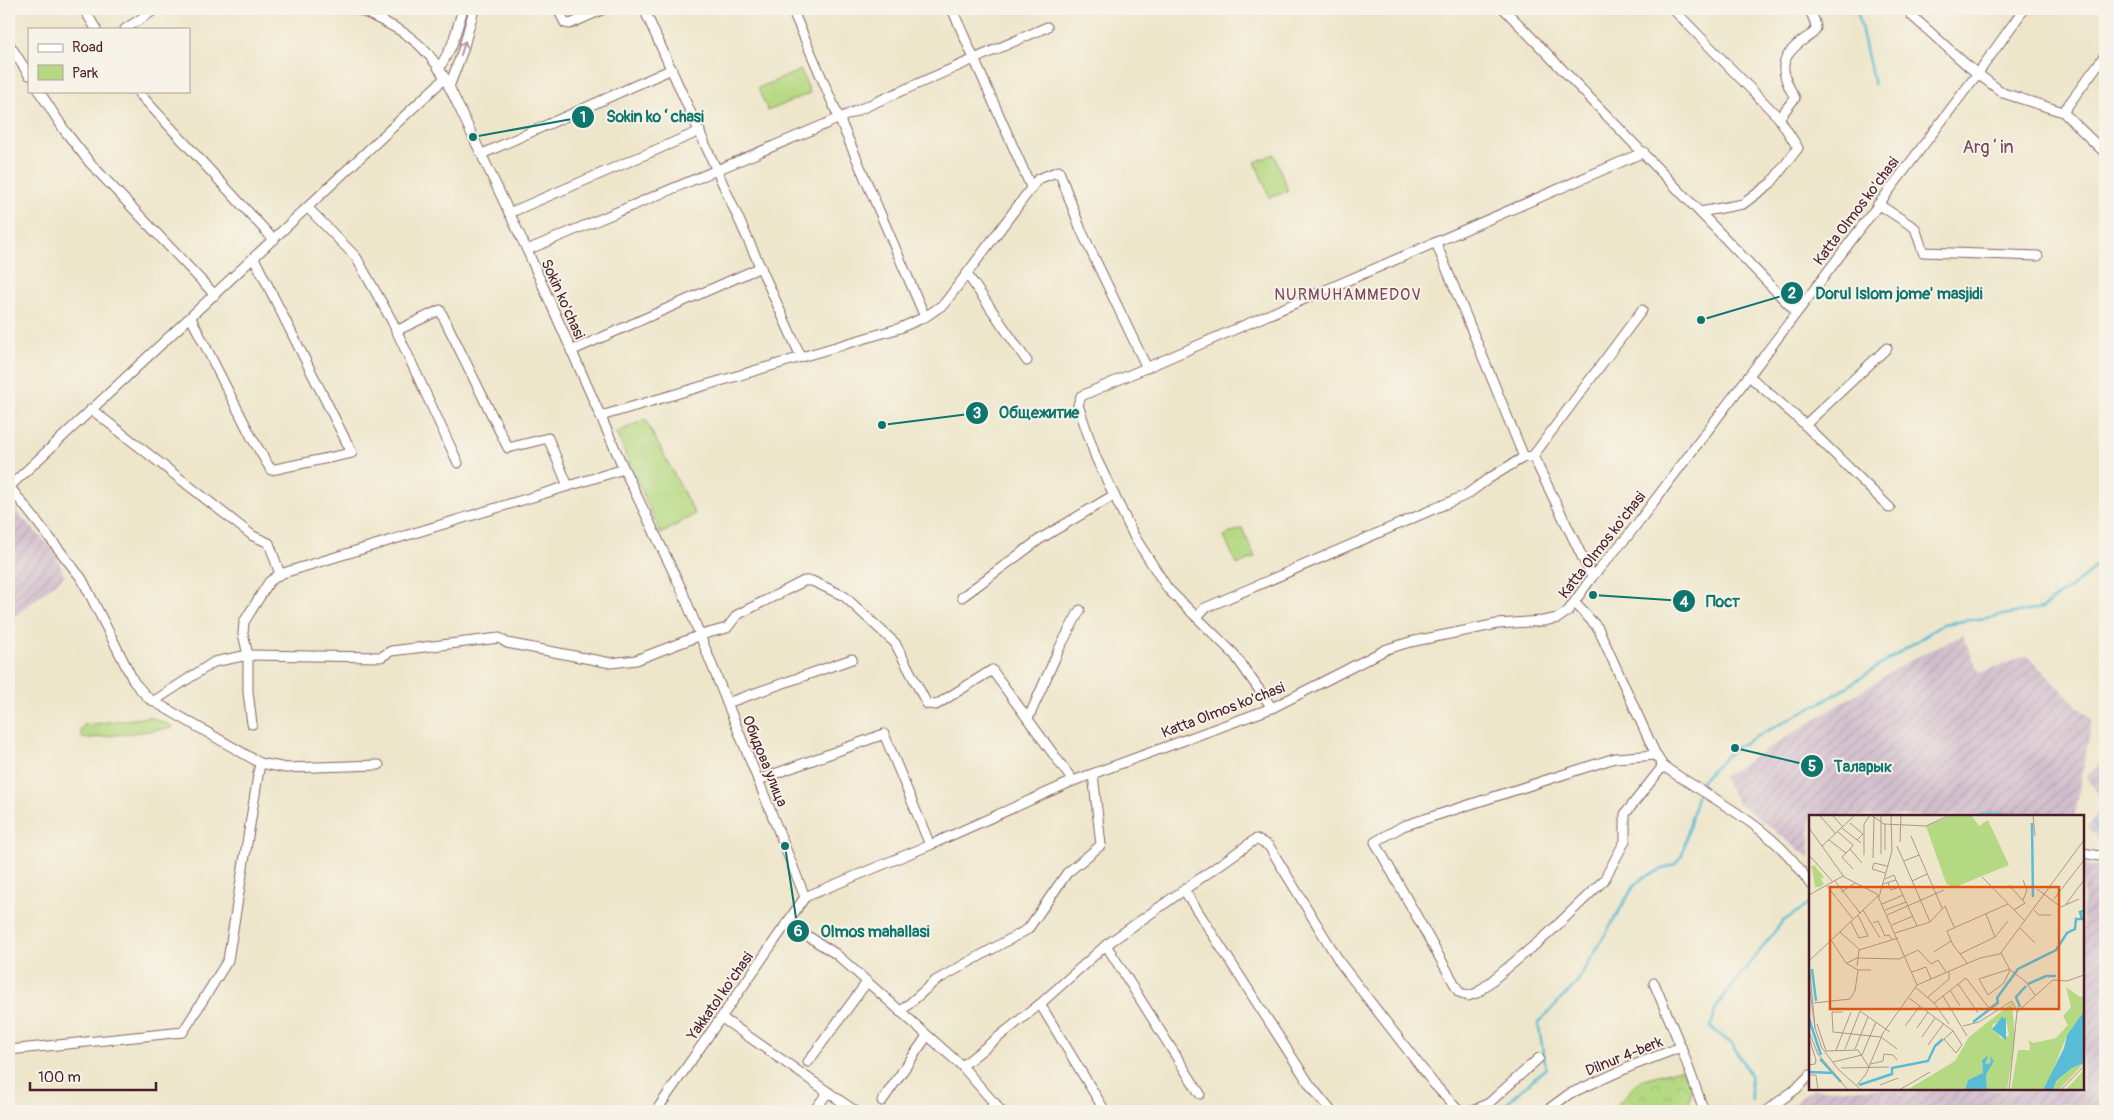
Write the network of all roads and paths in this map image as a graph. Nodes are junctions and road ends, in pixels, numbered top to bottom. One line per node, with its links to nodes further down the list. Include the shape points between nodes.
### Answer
1 (84, 9): 17 (street)
2 (156, 9): 18 (street)
3 (358, 9): 22 (street, Sokin ko'chasi, via 399,28 417,42)
4 (463, 9): 22 (street, via 452,45)
5 (474, 9): 26 (street, one-way to 5, via 463,50)
6 (558, 9): 7 (street, via 570,24)
7 (604, 9)
8 (644, 9): 23 (street)
9 (792, 9): 30 (street)
10 (952, 9): 21 (street)
11 (1504, 9): 33 (street)
12 (1673, 9): 31 (street)
13 (1810, 9): 31 (street, via 1816,27 1814,34 1786,55 1783,64 1785,80 1795,98)
14 (2024, 9): 25 (street, Katta Olmos ko'chasi)
15 (1911, 15): 25 (street)
16 (1047, 27): 21 (street)
17 (95, 28)
18 (127, 28)
19 (9, 44): 24 (street)
20 (2105, 55): 29 (street)
21 (974, 58): 30 (street); 37 (street)
22 (439, 69): 26 (street, Sokin ko'chasi)
23 (672, 69): 32 (street); 35 (street)
24 (28, 73)
25 (1978, 73): 29 (street, via 2003,93); 38 (street, Katta Olmos ko'chasi)
26 (447, 83): 35 (street, Sokin ko'chasi); 39 (street)
27 (40, 92): 49 (street, via 90,163)
28 (138, 92): 42 (street)
29 (2063, 112): 34 (street)
30 (840, 118): 36 (street); 52 (street)
31 (1779, 118): 40 (street, via 1798,148 1771,183 1743,204)
32 (700, 131): 36 (street); 41 (street)
33 (1644, 152): 40 (street); 43 (street)
34 (2105, 153)
35 (482, 154): 41 (street, Sokin ko'chasi)
36 (717, 170): 44 (street); 47 (street)
37 (1031, 187): 48 (street); 59 (street, via 1044,175 1059,172 1085,239)
38 (1878, 204): 45 (street, via 1915,228 1923,252); 51 (street, Katta Olmos ko'chasi)
39 (308, 208): 42 (street); 54 (street, via 356,258)
40 (1700, 212): 51 (street)
41 (509, 213): 44 (street, Sokin ko'chasi)
42 (274, 240): 46 (street)
43 (1436, 243): 59 (street); 64 (street)
44 (527, 250): 56 (street, Sokin ko'chasi)
45 (2038, 256)
46 (254, 258): 49 (street); 53 (street, via 352,453 271,470)
47 (761, 267): 56 (street); 57 (street)
48 (967, 274): 52 (street, via 944,304); 58 (street)
49 (215, 295): 53 (street)
50 (1642, 310): 64 (street)
51 (1796, 312): 60 (street, Katta Olmos ko'chasi)
52 (925, 317): 57 (street, via 900,328)
53 (191, 318): 61 (street)
54 (396, 331): 65 (street); 68 (street, via 440,310 508,448 548,438)
55 (1887, 348): 63 (street)
56 (571, 350): 62 (street, Sokin ko'chasi)
57 (801, 357): 62 (street)
58 (1027, 361)
59 (1147, 368): 69 (street, via 1081,396 1078,405 1096,458)
60 (1749, 376): 63 (street); 72 (street, Katta Olmos ko'chasi, via 1627,537)
61 (91, 409): 67 (street); 71 (street, via 253,536 269,543)
62 (601, 416): 66 (street, Sokin ko'chasi)
63 (1805, 425): 70 (street)
64 (1528, 457): 72 (street); 76 (street, via 1466,495 1205,608)
65 (458, 463)
66 (624, 469): 68 (street); 77 (street, Sokin ko'chasi)
67 (9, 486): 80 (street, via 82,578 134,682)
68 (568, 486): 71 (street)
69 (1114, 495): 73 (street, via 1040,539); 76 (street, via 1134,536 1168,589)
70 (1890, 508)
71 (280, 574): 78 (street, via 269,582 244,622)
72 (1592, 577): 74 (street, Katta Olmos ko'chasi)
73 (962, 597)
74 (1575, 603): 82 (street, Katta Olmos ko'chasi, via 1558,618 1497,624 1387,649); 85 (street, via 1598,628)
75 (1080, 610): 83 (street)
76 (1197, 617): 82 (street, via 1234,654)
77 (701, 635): 78 (street, via 636,660 610,663 506,643 499,638 391,651 380,656); 81 (street, Обидова улица); 83 (street, via 727,628 737,615 804,581 812,581 844,596 895,643 927,704 936,704 992,670)
78 (248, 655): 80 (street, via 214,662); 84 (street)
79 (852, 659): 81 (street)
80 (154, 701): 86 (street)
81 (727, 703): 90 (street, Обидова улица)
82 (1272, 708): 89 (street, Katta Olmos ko'chasi)
83 (1028, 719): 91 (street)
84 (252, 724)
85 (1656, 755): 88 (street); 88 (street, via 1615,758 1403,826 1375,842 1458,992 1468,996 1477,993 1548,934 1604,880 1625,841 1625,814)
86 (260, 763): 87 (street, via 286,768); 107 (street, via 228,960 183,1032)
87 (379, 765)
88 (1663, 766): 95 (street, via 1758,827 1793,859)
89 (1093, 774): 91 (street, Katta Olmos ko'chasi); 103 (street, via 1101,845 1067,873 1028,929 936,981)
90 (758, 780): 92 (street, via 884,734); 97 (street, Обидова улица)
91 (1073, 781): 92 (street, Katta Olmos ko'chasi)
92 (930, 845): 97 (street, Katta Olmos ko'chasi)
93 (2084, 853): 94 (street)
94 (2105, 857)
95 (1809, 883)
96 (1184, 890): 99 (street); 121 (street, via 1310,1085); 122 (street, via 1256,839 1269,846 1341,964 1434,1084)
97 (805, 897): 98 (street, Yakkatol ko'chasi)
98 (787, 923): 100 (street, via 836,954); 104 (street, Yakkatol ko'chasi)
99 (1106, 945): 102 (street); 113 (street)
100 (867, 982): 103 (street); 109 (street)
101 (1654, 983): 106 (street)
102 (1040, 1004): 110 (street); 120 (street)
103 (900, 1012): 105 (street)
104 (722, 1018): 112 (street); 116 (street, Yakkatol ko'chasi)
105 (927, 1036): 110 (street); 114 (street)
106 (1681, 1047): 124 (street, Dilnur 4-berk, via 1569,1094); 125 (street, Dilnur 4-berk)
107 (9, 1050)
108 (1539, 1058): 123 (street, via 1489,1103)
109 (808, 1062)
110 (962, 1066): 115 (street)
111 (1809, 1076): 126 (street)
112 (828, 1092): 117 (street); 118 (street)
113 (1200, 1094)
114 (882, 1101)
115 (998, 1107): 119 (street)
116 (656, 1111)
117 (814, 1111)
118 (855, 1111)
119 (988, 1111)
120 (1105, 1111)
121 (1331, 1111)
122 (1459, 1111)
123 (1473, 1111)
124 (1546, 1111)
125 (1704, 1111)
126 (1766, 1111)

